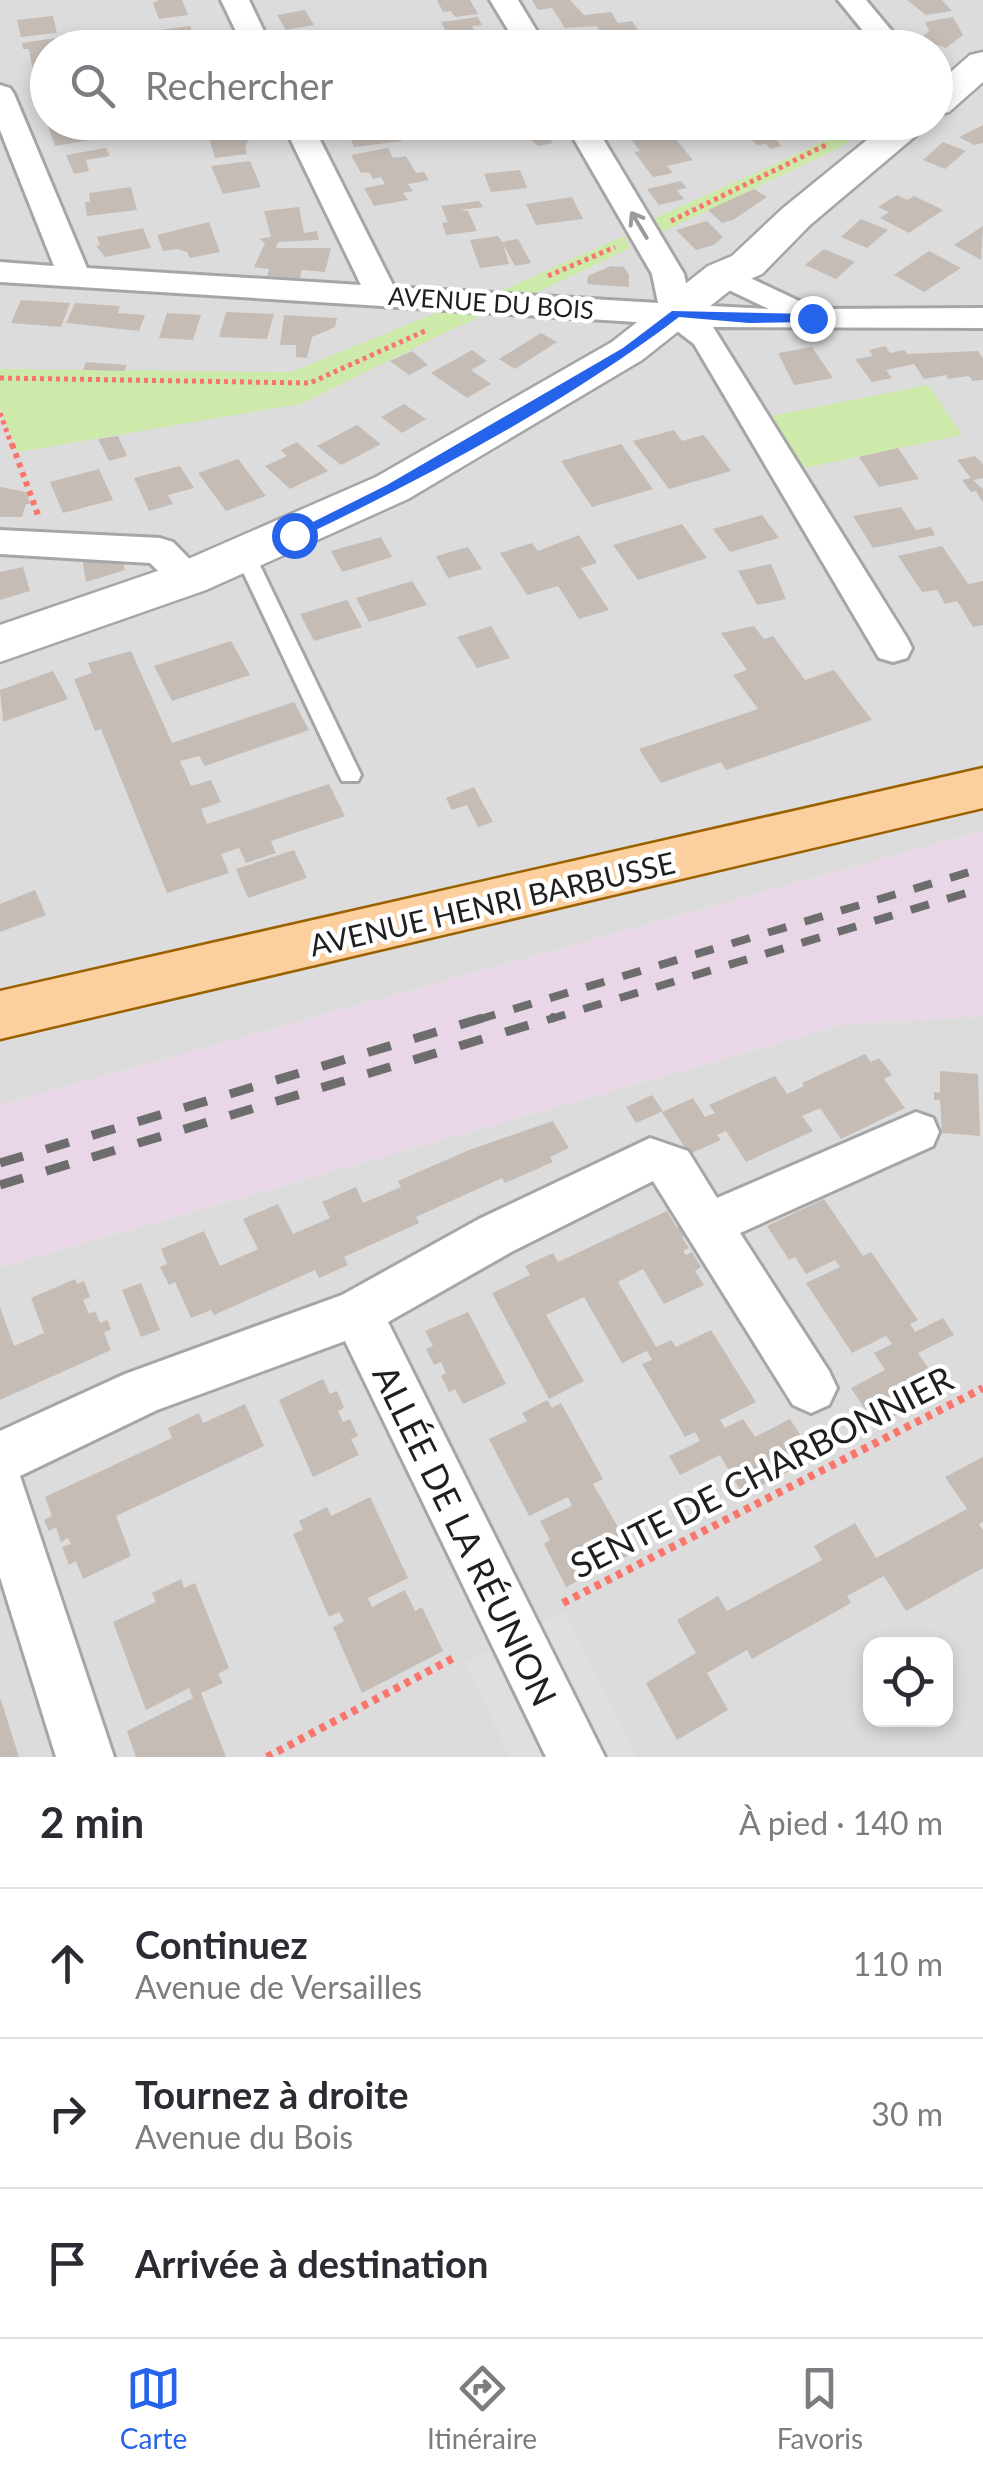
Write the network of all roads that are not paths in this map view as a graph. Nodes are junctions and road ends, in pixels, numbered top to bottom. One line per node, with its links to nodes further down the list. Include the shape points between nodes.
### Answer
1 (235, 0): 4 (street)
2 (504, 0): 5 (street)
3 (852, 0): 6 (street)
4 (249, 30)
5 (522, 30)
6 (877, 30)
7 (983, 62): 8 (street)
8 (953, 88)
9 (0, 94): 15 (street)
10 (305, 140): 16 (street)
11 (589, 140): 18 (street, one-way to 11, via 668,274)
12 (891, 140): 14 (street, via 747,265)
13 (0, 272): 15 (street, AVENUE DU BOIS)
14 (723, 275): 18 (street); 19 (street)
15 (74, 276): 16 (street, AVENUE DU BOIS)
16 (382, 295): 18 (street, AVENUE DU BOIS)
17 (981, 307): 19 (street, AVENUE DU BOIS)
18 (676, 314): 19 (street, AVENUE DU BOIS); 21 (street, via 627,350 392,488); 24 (street, via 707,338)
19 (812, 318)
20 (0, 542): 22 (street, via 160,551)
21 (245, 555): 22 (street); 25 (lane)
22 (190, 578): 23 (street)
23 (0, 644)
24 (893, 648)
25 (350, 775)
26 (983, 788): 27 (main road, AVENUE HENRI BARBUSSE)
27 (0, 1014)
28 (916, 1132): 29 (street)
29 (706, 1225): 30 (street, via 670,1166 650,1159); 31 (street)
30 (357, 1313): 32 (street, via 143,1391); 35 (street, ALLÉE DE LA RÉUNION)
31 (811, 1388)
32 (0, 1458)
33 (0, 1492): 34 (street)
34 (84, 1757)
35 (576, 1757)

